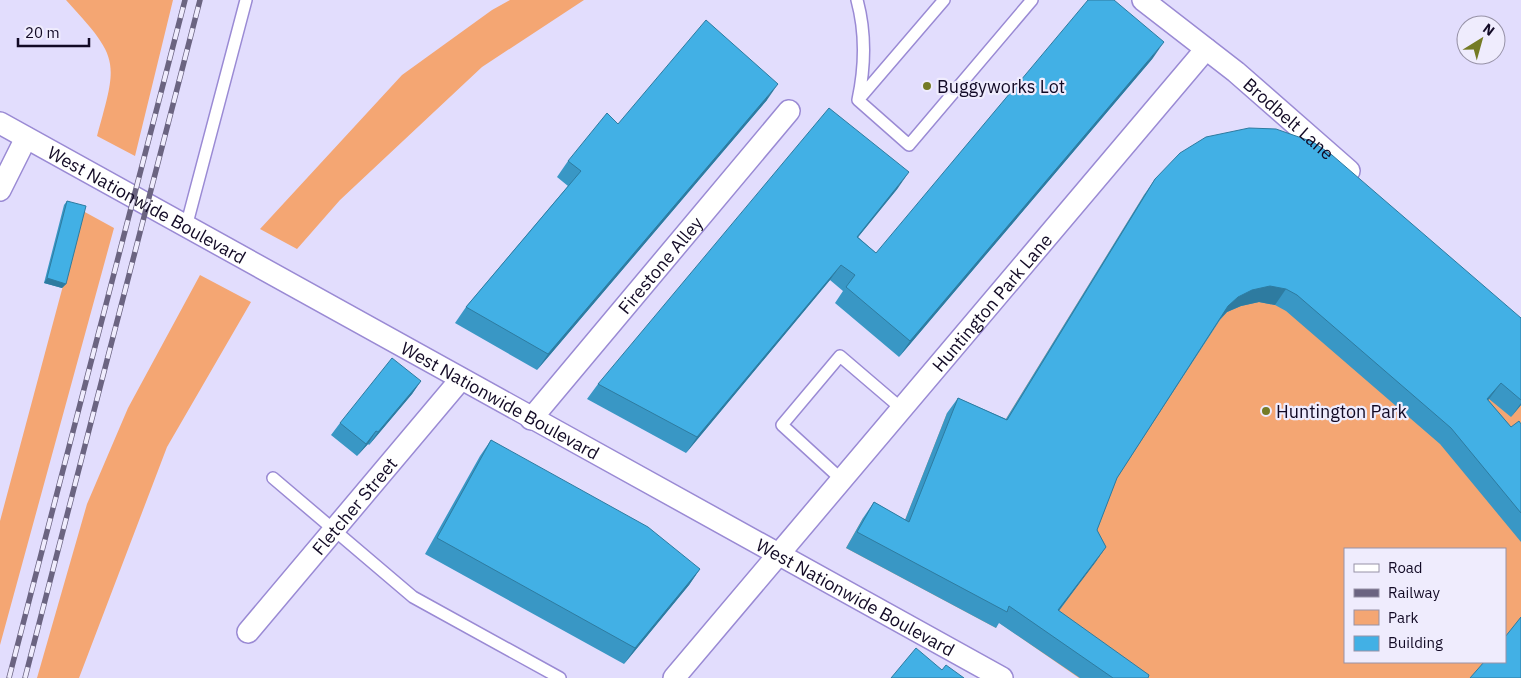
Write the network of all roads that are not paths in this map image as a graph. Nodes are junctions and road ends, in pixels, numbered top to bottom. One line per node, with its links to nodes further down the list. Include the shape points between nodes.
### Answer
1 (246, 0): 13 (lane)
2 (857, 0): 7 (lane, via 862,19 864,72)
3 (944, 0): 7 (lane)
4 (1032, 0): 7 (lane, via 909,145)
5 (1143, 0): 6 (street, Brodbelt Lane)
6 (1206, 49): 11 (street, Brodbelt Lane); 15 (street, Huntington Park Lane)
7 (858, 100)
8 (789, 110): 16 (street, Firestone Alley)
9 (0, 123): 10 (street, West Nationwide Boulevard)
10 (26, 138): 12 (street); 13 (street, West Nationwide Boulevard)
11 (1364, 183)
12 (0, 190)
13 (186, 227): 14 (street, West Nationwide Boulevard)
14 (462, 380): 16 (street, West Nationwide Boulevard); 19 (street, Fletcher Street)
15 (902, 409): 18 (street, Huntington Park Lane); 18 (lane, via 840,356 782,426)
16 (531, 419): 20 (street, West Nationwide Boulevard)
17 (273, 478): 19 (lane)
18 (842, 480): 20 (street, Huntington Park Lane)
19 (334, 531): 21 (street, Fletcher Street); 22 (lane, via 412,597)
20 (778, 555): 23 (street, Huntington Park Lane); 24 (street, West Nationwide Boulevard)
21 (248, 632)
22 (560, 678)
23 (674, 678)
24 (1002, 678)

